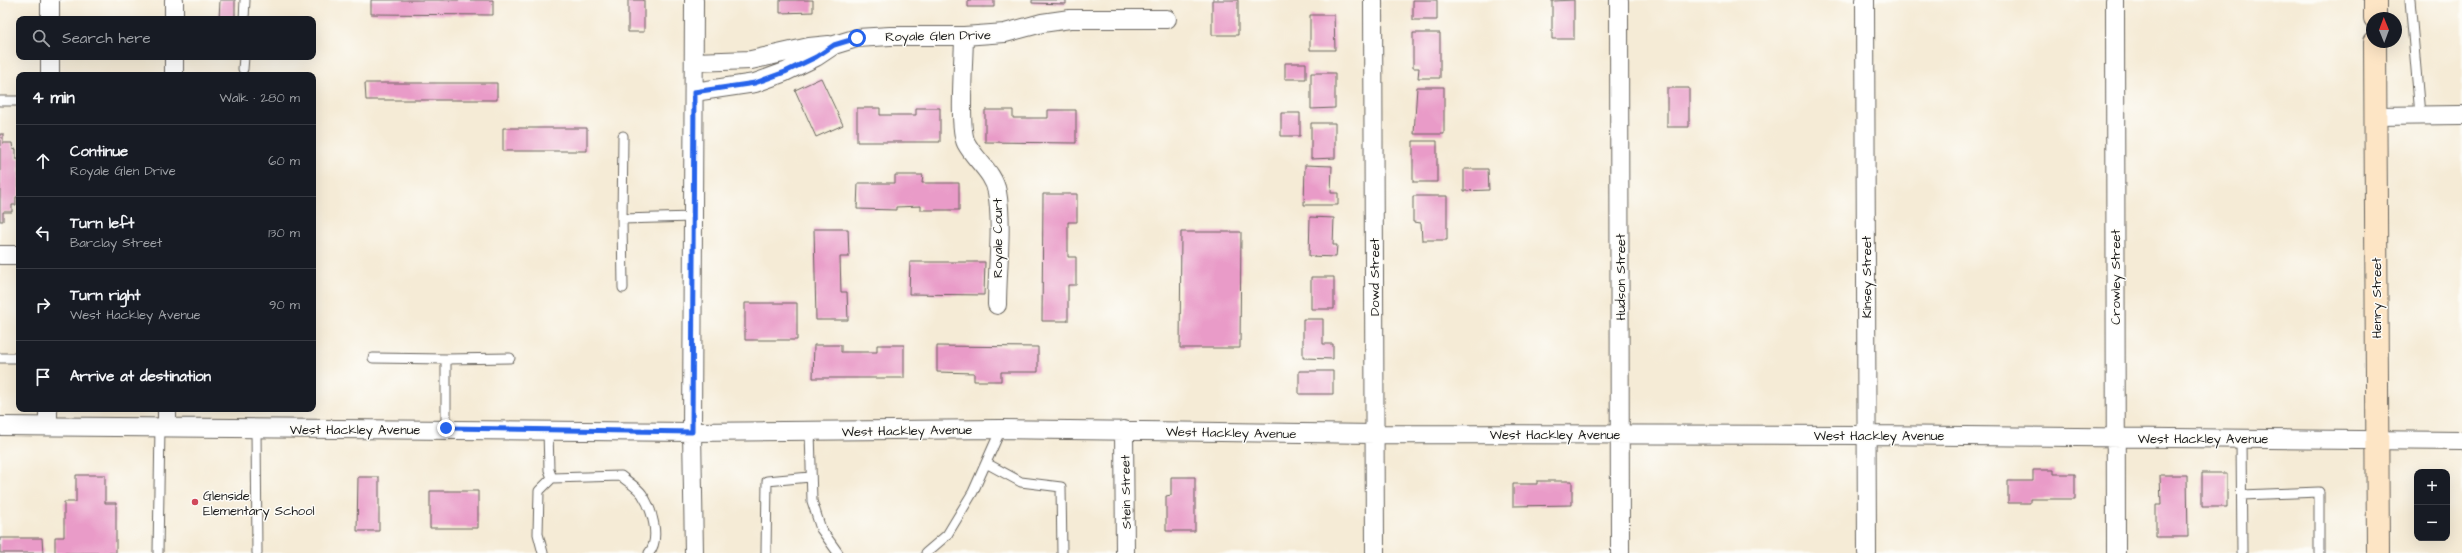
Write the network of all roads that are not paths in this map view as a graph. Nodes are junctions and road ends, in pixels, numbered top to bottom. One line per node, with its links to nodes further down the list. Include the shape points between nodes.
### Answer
1 (50, 0): 12 (street)
2 (174, 0): 13 (street)
3 (245, 0): 14 (lane)
4 (694, 0): 22 (street)
5 (1373, 0): 55 (street, Dowd Street)
6 (1619, 0): 56 (street, Hudson Street)
7 (1865, 0): 57 (street, Kinsey Street)
8 (2115, 0): 58 (street, Crowley Street)
9 (2375, 0): 11 (main road)
10 (2410, 0): 29 (lane)
11 (2375, 12)
12 (50, 16)
13 (174, 16)
14 (244, 16)
15 (1167, 19): 16 (street, Royale Glen Drive, via 1070,19 1005,33)
16 (964, 36): 17 (street, Royale Glen Drive, via 857,38); 38 (street, Royale Court, via 965,142 992,178 997,190)
17 (834, 45): 22 (street, via 810,47 751,60); 26 (street, Royale Glen Drive, via 785,72 755,83)
18 (2375, 48): 31 (main road, Henry Street)
19 (50, 60): 24 (street)
20 (174, 60): 25 (street)
21 (244, 60): 23 (lane)
22 (694, 62): 26 (street)
23 (243, 69)
24 (50, 72)
25 (174, 72)
26 (694, 92): 33 (street)
27 (0, 101): 28 (lane)
28 (16, 101)
29 (2420, 115): 30 (street); 31 (street)
30 (2462, 115)
31 (2374, 116): 60 (main road, Henry Street)
32 (623, 136): 34 (lane)
33 (693, 217): 34 (lane); 54 (street)
34 (622, 218): 37 (lane)
35 (0, 255): 36 (street)
36 (16, 255)
37 (623, 288)
38 (997, 305)
39 (0, 358): 40 (lane)
40 (16, 358)
41 (373, 358): 43 (lane)
42 (510, 358): 43 (lane)
43 (446, 359): 48 (lane)
44 (167, 412): 47 (street)
45 (48, 418): 46 (street, West Hackley Avenue); 47 (street, West Hackley Avenue)
46 (0, 426)
47 (164, 426): 49 (street, West Hackley Avenue); 66 (lane)
48 (446, 428): 49 (street, West Hackley Avenue); 51 (street, West Hackley Avenue)
49 (256, 429): 67 (lane)
50 (1001, 429): 52 (street, West Hackley Avenue); 53 (street, West Hackley Avenue); 62 (lane)
51 (548, 430): 54 (street, West Hackley Avenue); 64 (lane, via 549,470)
52 (1124, 430): 55 (street, West Hackley Avenue); 75 (street, Stein Street)
53 (810, 431): 54 (street, West Hackley Avenue); 63 (lane)
54 (692, 432): 70 (street)
55 (1374, 434): 56 (street, West Hackley Avenue); 76 (street, Dowd Street)
56 (1620, 434): 57 (street, West Hackley Avenue); 77 (street, Hudson Street)
57 (1866, 435): 58 (street, West Hackley Avenue); 78 (street, Kinsey Street)
58 (2115, 438): 59 (street, West Hackley Avenue); 79 (street, Crowley Street)
59 (2241, 439): 60 (street, West Hackley Avenue); 65 (lane)
60 (2376, 440): 61 (street, West Hackley Avenue); 82 (main road, Henry Street)
61 (2462, 441)
62 (986, 463): 73 (lane, via 973,492 947,535); 74 (lane, via 1021,482 1061,487)
63 (810, 477): 71 (lane, via 767,481); 72 (lane, via 812,500 821,529)
64 (552, 478): 68 (lane, via 539,491 538,534); 69 (lane, via 621,476 641,493 651,509 654,538)
65 (2242, 495): 80 (lane); 81 (lane, via 2319,492)
66 (158, 553)
67 (257, 553)
68 (543, 553)
69 (649, 553)
70 (694, 553)
71 (766, 553)
72 (838, 553)
73 (926, 553)
74 (1062, 553)
75 (1126, 553)
76 (1375, 553)
77 (1620, 553)
78 (1867, 553)
79 (2116, 553)
80 (2242, 553)
81 (2319, 553)
82 (2378, 553)

